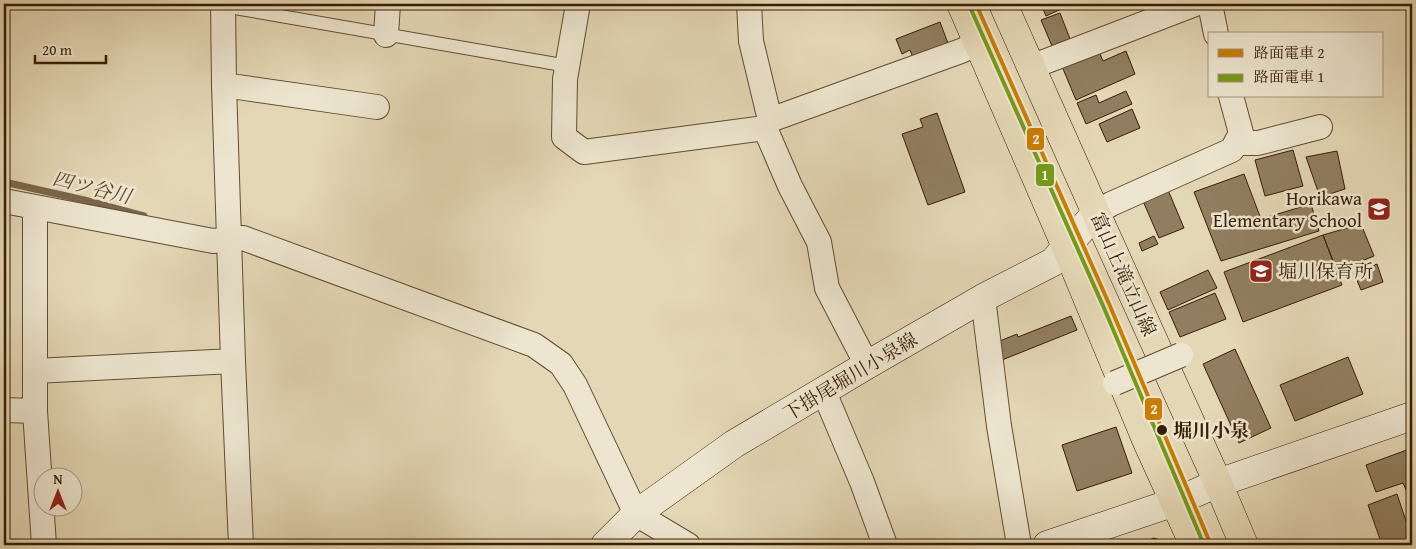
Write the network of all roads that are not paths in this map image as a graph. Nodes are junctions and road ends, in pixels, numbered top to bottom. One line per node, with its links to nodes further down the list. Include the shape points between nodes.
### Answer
1 (388, 4): 10 (street)
2 (578, 4): 12 (street)
3 (749, 4): 17 (street, via 751,41)
4 (961, 4): 11 (main road)
5 (1003, 4): 13 (main road, 富山上滝立山線)
6 (1195, 4): 13 (street)
7 (1210, 4): 9 (street)
8 (223, 5): 10 (lane); 14 (street)
9 (1216, 32)
10 (386, 35): 12 (lane)
11 (978, 43): 17 (street); 24 (main road)
12 (568, 66): 17 (street, via 564,138 584,152)
13 (1031, 67): 22 (main road, 富山上滝立山線)
14 (224, 85): 16 (street); 23 (street)
15 (1232, 98): 19 (street, via 1241,134)
16 (377, 107)
17 (768, 124): 28 (street, via 790,186 819,242 827,288)
18 (1320, 127): 19 (street, via 1258,143)
19 (1236, 143): 22 (street, via 1232,150)
20 (4, 201): 21 (street)
21 (35, 208): 23 (street, via 214,241); 29 (street)
22 (1096, 213): 24 (main road, 下掛尾堀川小泉線); 35 (main road, 富山上滝立山線)
23 (229, 240): 27 (street); 37 (street, via 243,238 534,345 561,364 575,385)
24 (1066, 247): 25 (main road, 下掛尾堀川小泉線, via 1053,262); 36 (main road)
25 (982, 298): 28 (main road, 下掛尾堀川小泉線); 43 (street)
26 (1181, 355): 30 (street, bridge)
27 (233, 361): 29 (street); 39 (street)
28 (867, 365): 31 (main road, 下掛尾堀川小泉線)
29 (35, 371): 33 (street)
30 (1115, 383)
31 (824, 392): 37 (main road, 下掛尾堀川小泉線, via 734,444); 42 (street)
32 (4, 410): 33 (street)
33 (34, 411): 38 (street)
34 (1412, 416): 35 (main road)
35 (1218, 483): 36 (main road); 46 (main road, 富山上滝立山線)
36 (1175, 502): 44 (main road); 45 (main road)
37 (636, 514): 40 (main road, 下掛尾堀川小泉線); 41 (street)
38 (44, 545)
39 (242, 545)
40 (605, 545)
41 (688, 545)
42 (885, 545)
43 (1019, 545)
44 (1047, 545)
45 (1194, 545)
46 (1244, 545)

